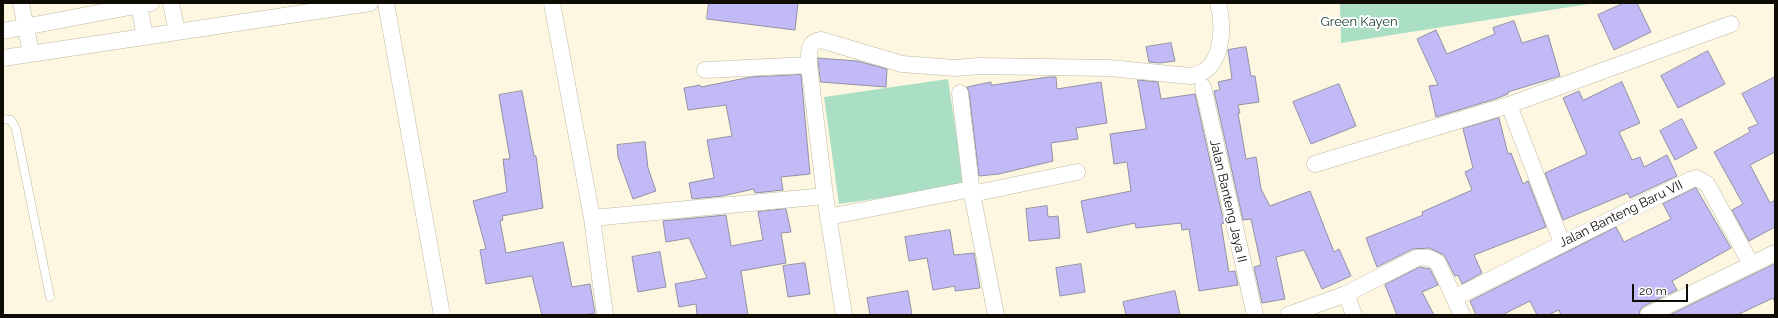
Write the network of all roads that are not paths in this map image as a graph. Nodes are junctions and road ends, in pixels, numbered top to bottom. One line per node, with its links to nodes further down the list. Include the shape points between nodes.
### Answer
1 (21, 3): 9 (street)
2 (171, 3): 11 (street)
3 (370, 3): 11 (street)
4 (386, 3): 33 (street)
5 (552, 3): 26 (street)
6 (1218, 3): 15 (street, via 1222,25 1221,40 1214,60 1201,75 1109,68 955,68 902,64 821,40 809,48)
7 (145, 4): 9 (street); 12 (street)
8 (1731, 24): 19 (street)
9 (25, 27): 10 (street); 13 (street)
10 (3, 31)
11 (177, 32): 12 (street)
12 (145, 37): 13 (street)
13 (31, 53): 14 (street)
14 (3, 58)
15 (809, 65): 16 (street); 24 (street)
16 (705, 70)
17 (1203, 87): 37 (street, Jalan Banteng Jaya II)
18 (960, 93): 23 (street)
19 (1509, 105): 21 (street); 27 (street)
20 (3, 119): 31 (lane, via 11,120 16,129)
21 (1315, 164)
22 (1077, 172): 23 (street)
23 (971, 192): 25 (street); 36 (street)
24 (825, 196): 25 (street); 26 (street)
25 (828, 217): 35 (street)
26 (592, 218): 34 (street)
27 (1562, 243): 29 (street, Jalan Banteng Baru VII, via 1697,178 1707,184); 32 (street, Jalan Banteng Baru VII)
28 (1775, 253): 29 (street)
29 (1751, 264): 41 (street)
30 (1346, 294): 32 (street, via 1416,258 1430,257 1438,263); 38 (street); 39 (street)
31 (50, 297)
32 (1454, 298): 40 (street)
33 (442, 315)
34 (605, 315)
35 (844, 315)
36 (996, 315)
37 (1255, 315)
38 (1288, 315)
39 (1354, 315)
40 (1462, 315)
41 (1648, 315)

